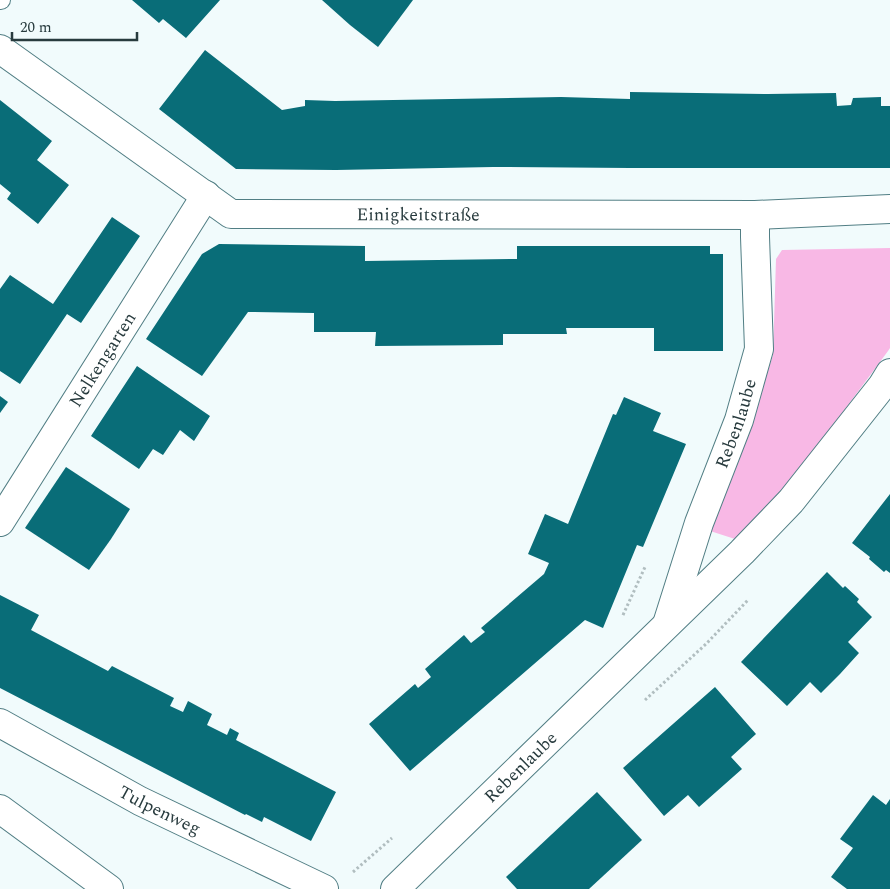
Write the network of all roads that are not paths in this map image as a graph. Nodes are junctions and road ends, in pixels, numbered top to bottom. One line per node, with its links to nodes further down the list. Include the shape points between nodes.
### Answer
1 (0, 49): 2 (street, Einigkeitstraße)
2 (206, 195): 4 (street, Einigkeitstraße, via 231,214); 6 (street, Nelkengarten)
3 (890, 209): 4 (street, Einigkeitstraße)
4 (755, 215): 7 (street, Rebenlaube, via 759,349 738,420 699,522)
5 (890, 373): 7 (street, Rebenlaube, via 790,501)
6 (0, 522)
7 (667, 624): 12 (street, Rebenlaube)
8 (0, 723): 11 (street, Tulpenweg, via 140,801)
9 (0, 809): 10 (street)
10 (109, 889)
11 (324, 889)
12 (395, 889)

